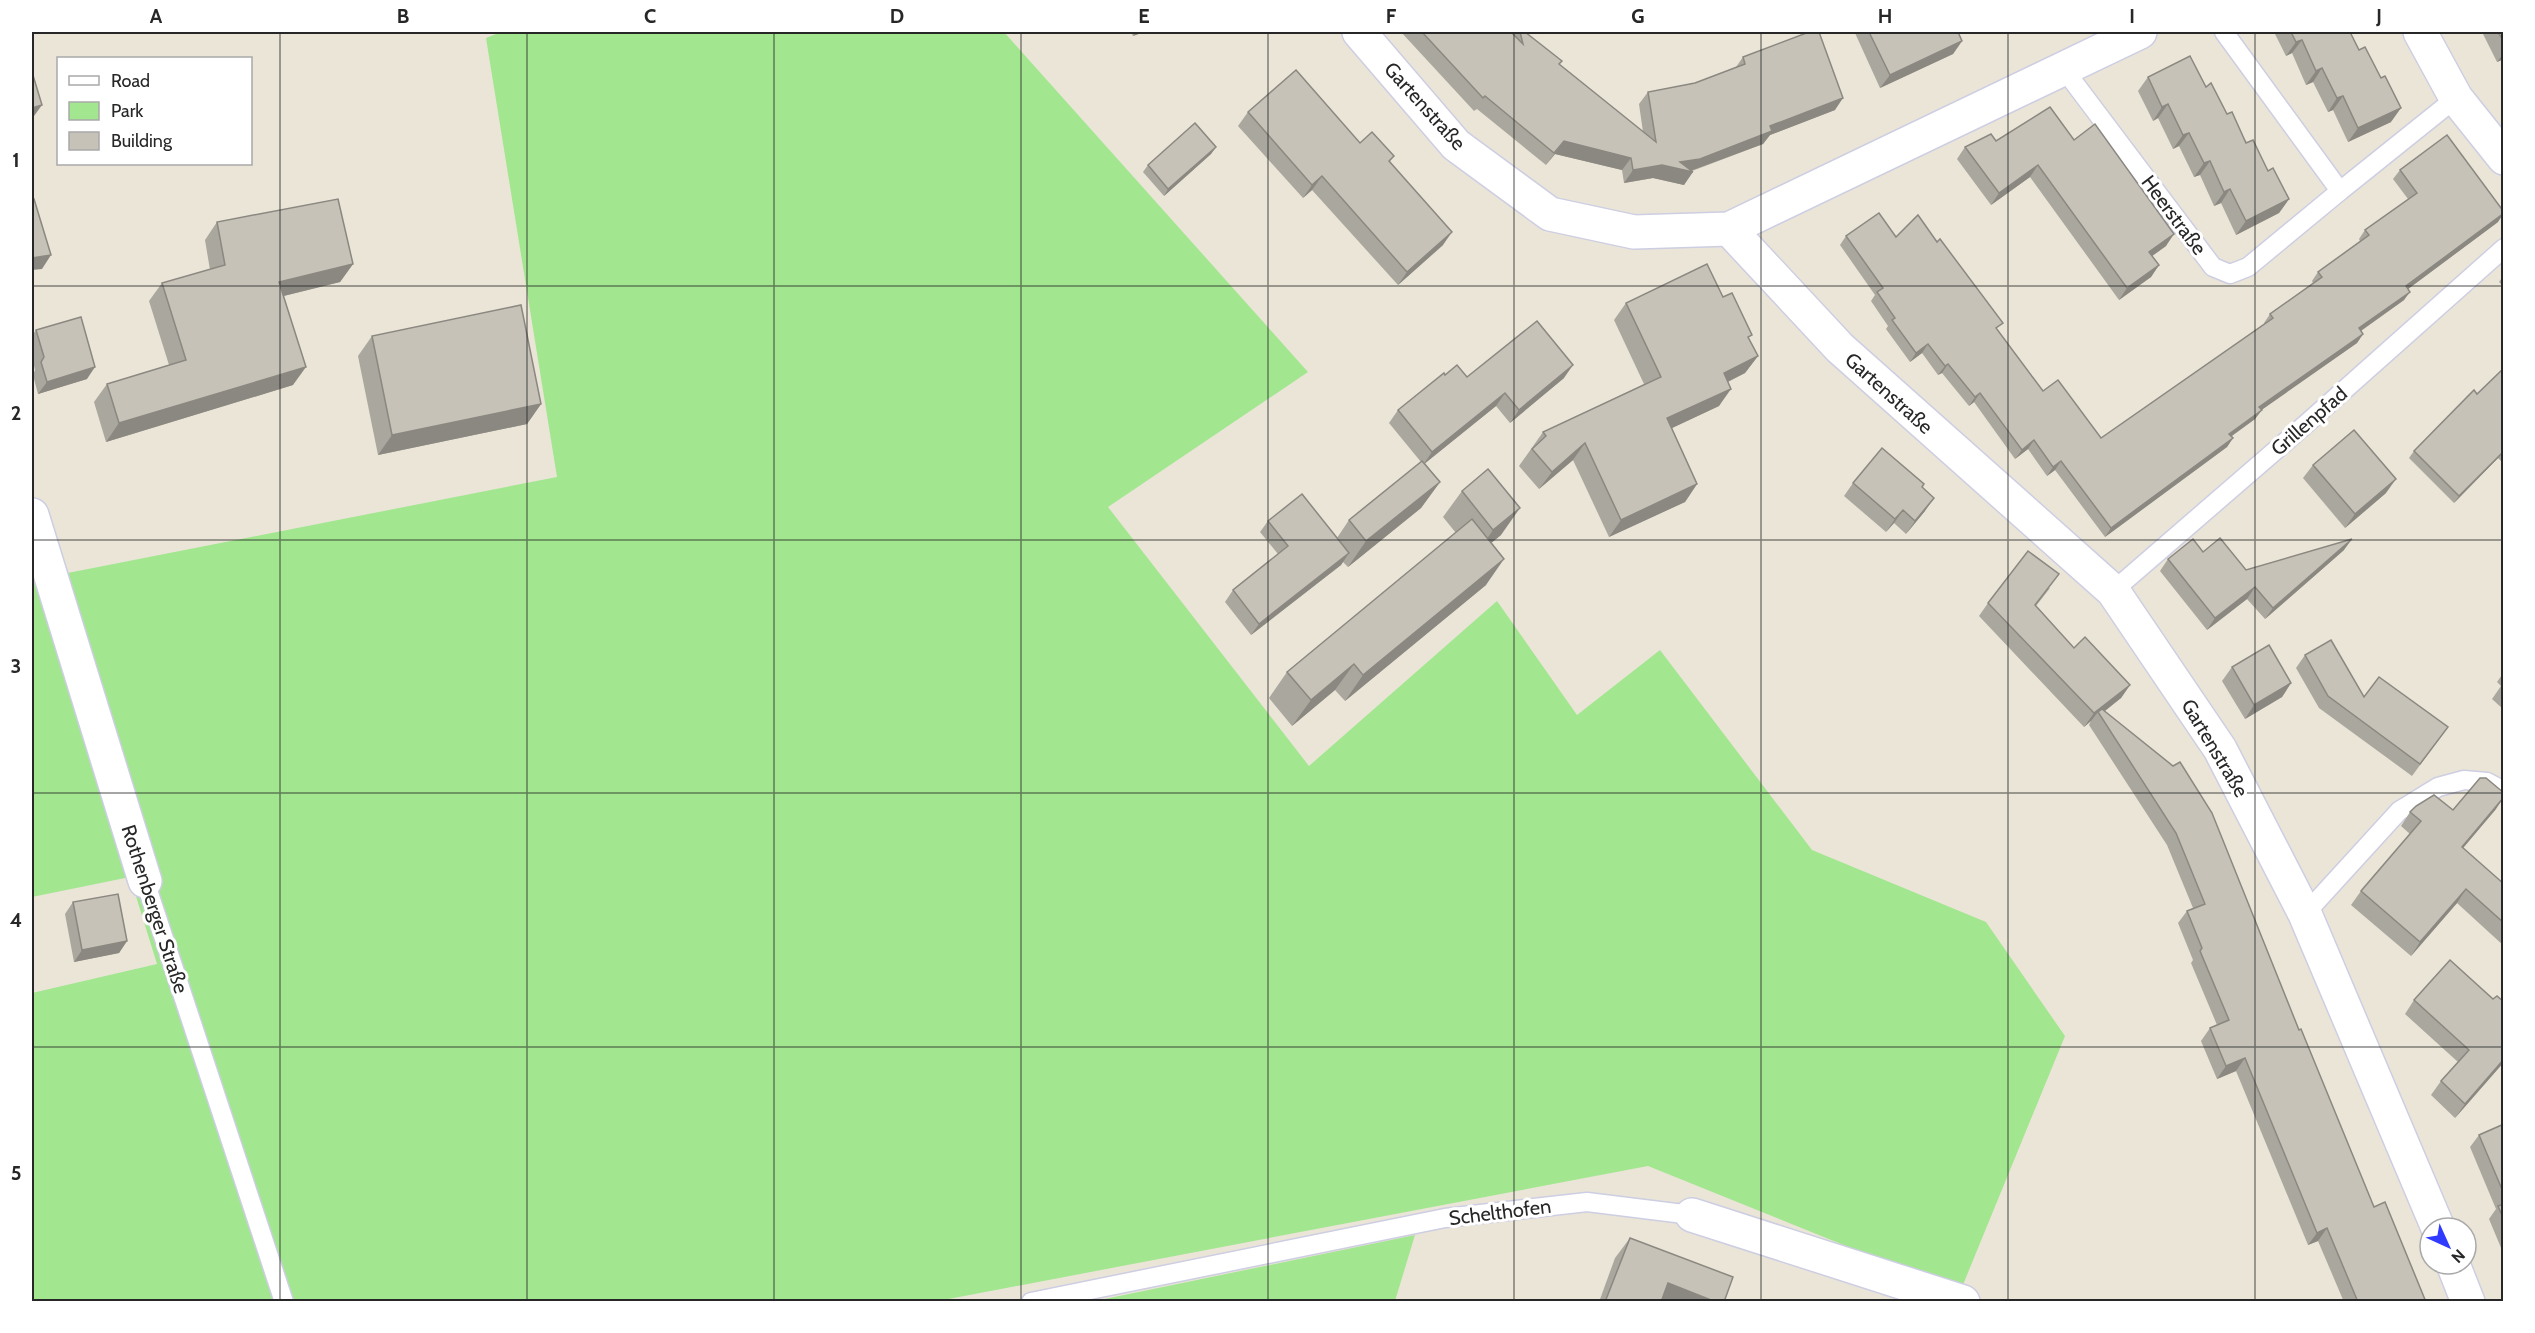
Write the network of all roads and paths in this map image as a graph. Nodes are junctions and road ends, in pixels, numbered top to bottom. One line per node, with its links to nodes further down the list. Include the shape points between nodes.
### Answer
1 (1359, 32): 9 (street, Gartenstraße, via 1456,146 1550,214 1634,232)
2 (2140, 32): 5 (street)
3 (2224, 32): 8 (lane)
4 (2420, 32): 6 (street)
5 (2062, 68): 8 (lane, Heerstraße, via 2213,267 2230,274 2248,267); 9 (street)
6 (2456, 98): 7 (street); 8 (lane, Heerstraße)
7 (2504, 158)
8 (2340, 191)
9 (1729, 229): 12 (street, Gartenstraße, via 1840,348)
10 (2504, 248): 12 (lane, Grillenpfad)
11 (32, 515): 14 (street, Rothenberger Straße)
12 (2113, 591): 15 (street, Gartenstraße, via 2220,748)
13 (2504, 791): 15 (lane, via 2487,782 2464,780 2438,787 2399,811)
14 (145, 881): 19 (lane, Rothenberger Straße)
15 (2305, 914): 17 (street, Gartenstraße)
16 (1692, 1215): 20 (lane, Schelthofen, via 1587,1202 1445,1218); 21 (street, Schelthofen)
17 (2433, 1216)
18 (2457, 1276): 22 (street)
19 (284, 1302)
20 (1030, 1302)
21 (1963, 1302)
22 (2468, 1302)

